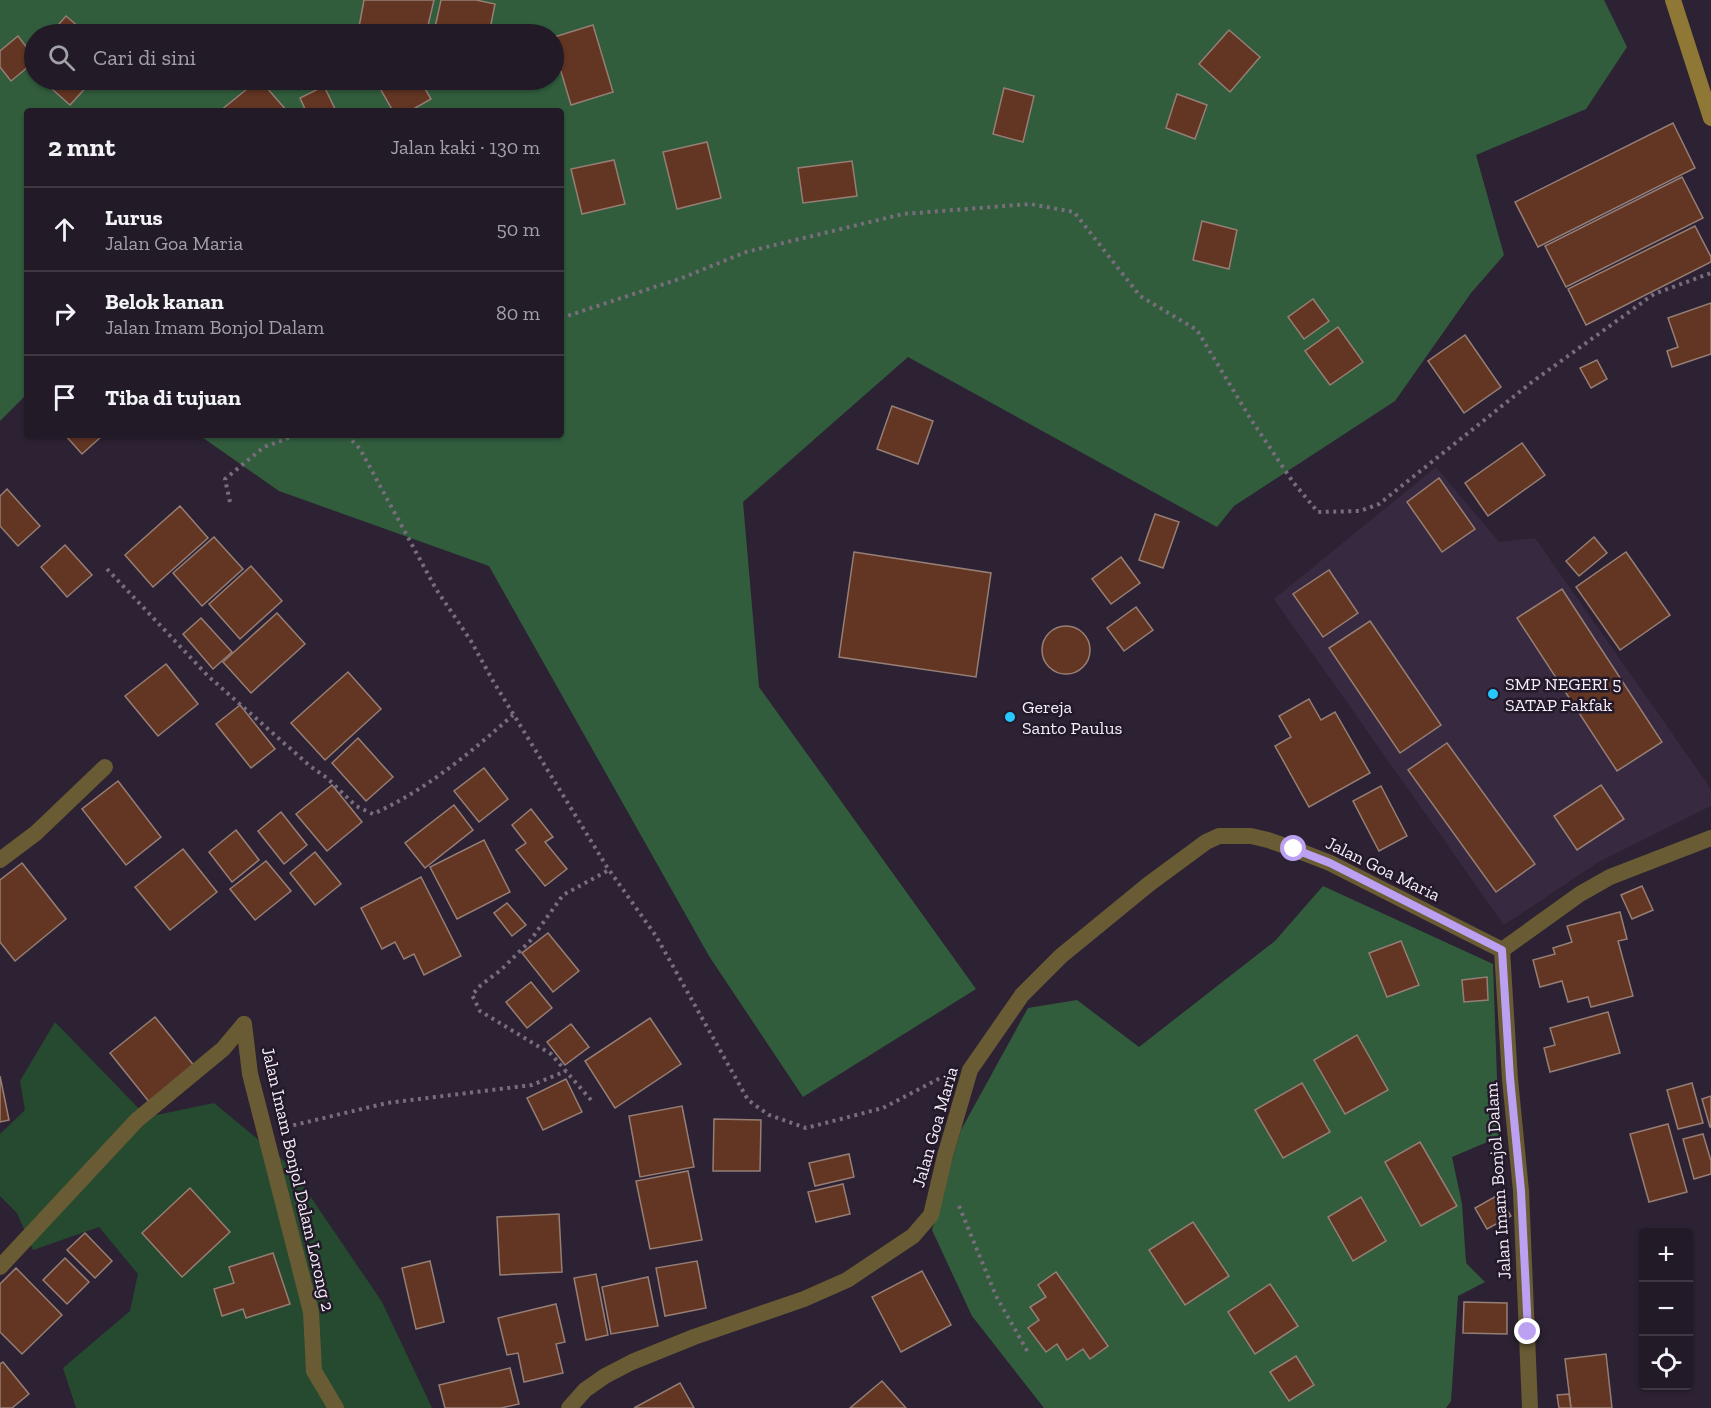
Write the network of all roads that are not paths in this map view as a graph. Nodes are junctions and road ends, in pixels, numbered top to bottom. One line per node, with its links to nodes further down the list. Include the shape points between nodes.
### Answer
1 (1673, 0): 2 (main road)
2 (1711, 118)
3 (105, 767): 5 (street, via 36,833)
4 (1711, 838): 6 (street, via 1610,877)
5 (0, 861)
6 (1502, 950): 9 (street, Jalan Goa Maria, via 1330,863 1268,840 1219,836 1206,842 1061,956 1022,995 970,1070 931,1215 913,1236 836,1285 614,1371 585,1390); 10 (street, Jalan Imam Bonjol Dalam, via 1521,1191)
7 (0, 1267): 8 (street, Jalan Imam Bonjol Dalam Lorong 2, via 137,1120 223,1049 244,1024 250,1074 311,1312 315,1371)
8 (336, 1408)
9 (569, 1408)
10 (1530, 1408)

